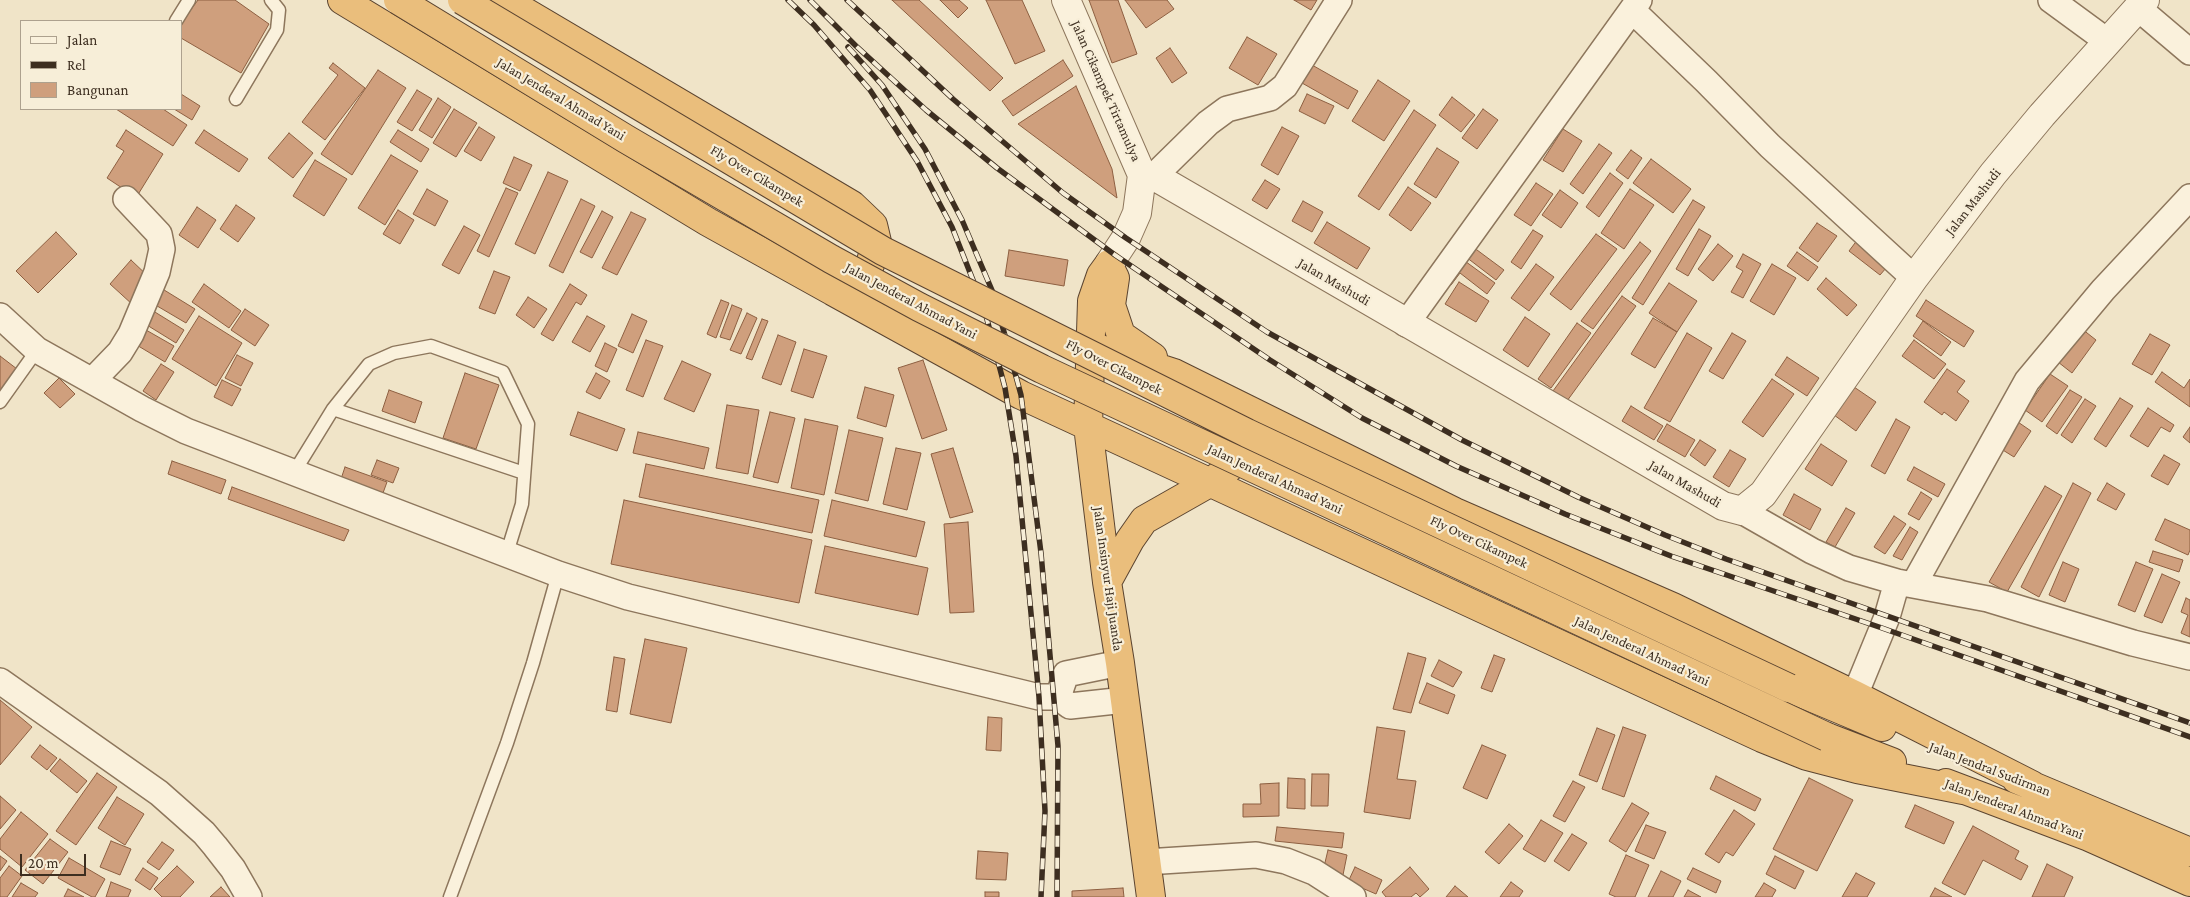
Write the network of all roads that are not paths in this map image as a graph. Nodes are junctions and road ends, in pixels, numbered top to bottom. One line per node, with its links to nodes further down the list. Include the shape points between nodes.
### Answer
1 (189, 0): 12 (lane)
2 (271, 0): 15 (lane, via 279,10 277,30)
3 (342, 0): 21 (highway, via 708,222)
4 (398, 0): 48 (highway, Jalan Jenderal Ahmad Yani, bridge, via 626,139 919,307 1051,373 1827,738)
5 (462, 0): 43 (highway, Fly Over Cikampek, bridge, via 883,251 1247,433)
6 (506, 0): 21 (highway, via 852,205 873,225 877,242 868,272)
7 (1066, 0): 16 (street, Jalan Cikampek Tirtamulya)
8 (1339, 0): 16 (street, via 1285,86 1270,98 1227,110)
9 (2051, 0): 13 (street)
10 (2142, 4): 13 (street, Jalan Mashudi); 14 (street)
11 (1636, 6): 20 (street, via 1770,146); 23 (street)
12 (177, 20)
13 (2107, 41): 20 (street, Jalan Mashudi, via 1993,174)
14 (2190, 52)
15 (236, 99)
16 (1148, 176): 19 (street, Jalan Cikampek Tirtamulya, via 1138,213); 23 (street, Jalan Mashudi)
17 (2190, 197): 39 (street, via 2103,290 2027,381)
18 (126, 199): 27 (street, via 159,234 162,249 157,272 131,334 120,352)
19 (1109, 264): 24 (highway, Jalan Insinyur Haji Juanda, via 1101,275 1092,300); 26 (highway, via 1115,278 1111,305 1121,335)
20 (1914, 278): 35 (street, Jalan Mashudi, via 1763,494)
21 (834, 292): 31 (highway, via 1004,388)
22 (0, 316): 25 (street)
23 (1406, 324): 35 (street, Jalan Mashudi, via 1723,506)
24 (1090, 345): 26 (highway); 31 (highway, Jalan Insinyur Haji Juanda)
25 (37, 350): 27 (street); 29 (lane)
26 (1174, 373): 28 (highway)
27 (92, 381): 33 (street, via 186,432)
28 (1229, 400): 34 (highway, via 1242,432 1241,444 1230,467); 44 (highway, via 1456,512 1673,607)
29 (0, 402)
30 (334, 409): 32 (lane); 32 (lane, via 369,364 394,353 431,346 502,372 528,424); 33 (lane)
31 (1088, 426): 34 (highway); 38 (highway, Jalan Insinyur Haji Juanda)
32 (524, 473): 36 (lane, via 522,504)
33 (293, 474): 36 (street)
34 (1211, 482): 38 (highway, via 1144,520); 48 (highway, via 1762,738 1807,756 1849,767)
35 (1742, 510): 39 (street, via 1812,551 1849,568)
36 (506, 556): 37 (street)
37 (558, 574): 45 (street, via 628,597 1039,697); 53 (lane, via 507,743)
38 (1107, 582): 41 (highway, Jalan Insinyur Haji Juanda)
39 (1906, 583): 40 (street, via 1988,600); 44 (street, via 1887,617)
40 (2190, 657)
41 (1120, 662): 45 (street, via 1066,674); 46 (highway, Jalan Insinyur Haji Juanda)
42 (0, 681): 52 (street, via 137,777 185,816 215,846)
43 (1789, 688): 47 (highway, Jalan Jendral Sudirman)
44 (1856, 695): 47 (highway)
45 (1058, 697): 46 (street, via 1070,706)
46 (1125, 700): 50 (highway, Jalan Insinyur Haji Juanda)
47 (2032, 785): 49 (highway, Jalan Jendral Sudirman)
48 (1963, 790): 51 (highway, Jalan Jenderal Ahmad Yani, via 2089,837)
49 (2190, 852)
50 (1146, 862): 54 (highway, Jalan Insinyur Haji Juanda); 55 (street, via 1256,855 1286,860 1314,872)
51 (2190, 882)
52 (249, 897)
53 (450, 897)
54 (1151, 897)
55 (1353, 897)

